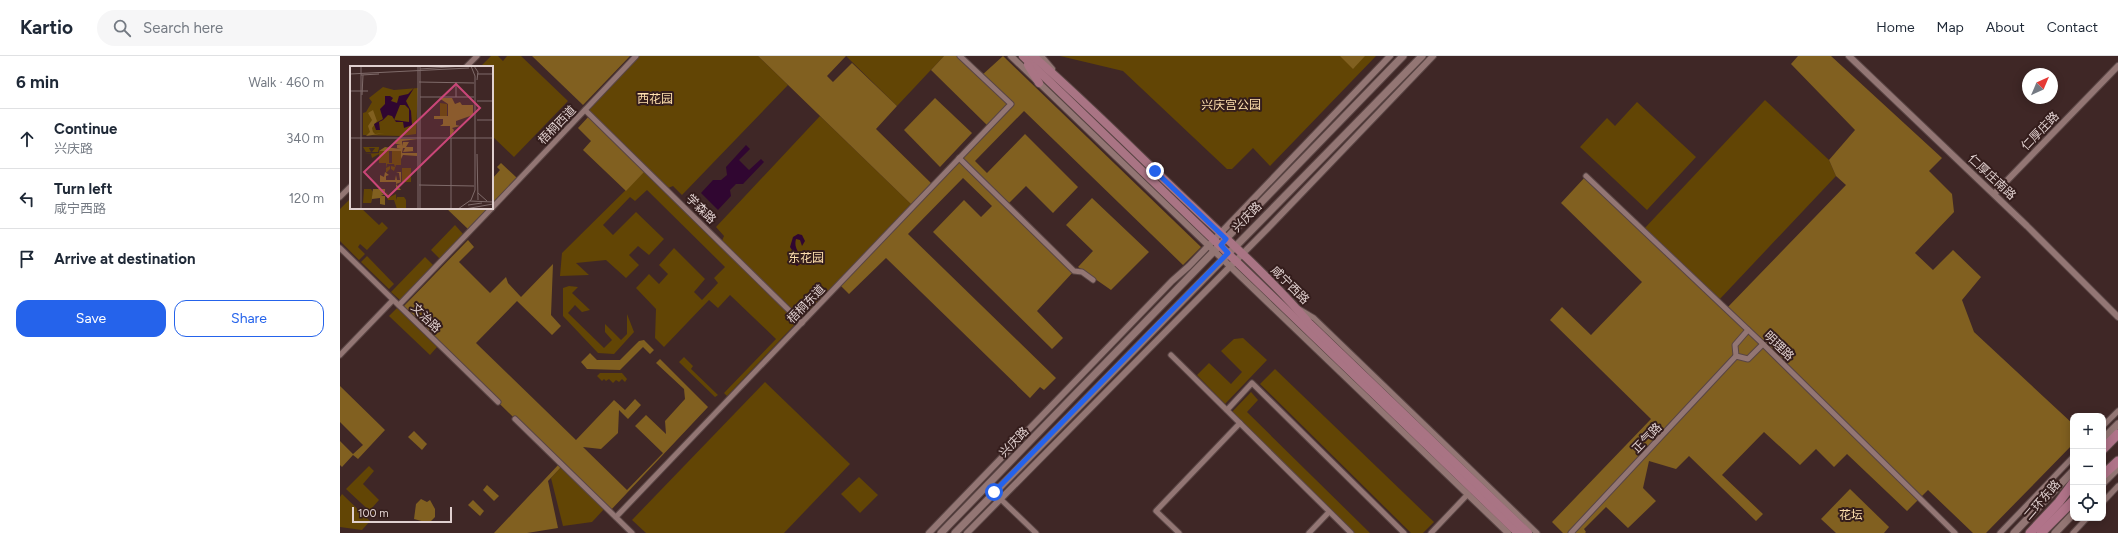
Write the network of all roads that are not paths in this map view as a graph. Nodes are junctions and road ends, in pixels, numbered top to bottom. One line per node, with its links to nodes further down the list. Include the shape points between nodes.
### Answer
1 (477, 56): 13 (street)
2 (636, 56): 17 (street, 梧桐西道)
3 (960, 56): 18 (street, 梧桐东道, via 1011,104)
4 (1012, 56): 16 (street)
5 (1023, 56): 16 (main road); 25 (main road, 咸宁西路)
6 (1033, 56): 15 (main road, 咸宁西路)
7 (1041, 56): 15 (street)
8 (1390, 56): 25 (street)
9 (1403, 56): 25 (main road, 兴庆路)
10 (1422, 56): 28 (main road, 兴庆路)
11 (1433, 56): 29 (street)
12 (1848, 56): 21 (street, 仁厚庄南路)
13 (467, 66)
14 (2118, 66): 21 (street, 仁厚庄路)
15 (1063, 82): 25 (main road, 咸宁西路)
16 (1039, 83): 26 (street)
17 (585, 110): 23 (street, 梧桐西道); 35 (street, 学森路)
18 (959, 158): 30 (street, via 1074,271 1082,272); 35 (street, 梧桐东道)
19 (1586, 176): 36 (street, 明理路)
20 (350, 187): 22 (street)
21 (1994, 194): 34 (street, 仁厚庄南路)
22 (340, 197)
23 (493, 207)
24 (491, 209): 32 (street, 梧桐西道)
25 (1219, 242): 26 (street); 26 (street); 28 (main road, 咸宁西路); 56 (main road, 兴庆路)
26 (1208, 246): 68 (street, via 1172,280)
27 (340, 248): 31 (street, 文治路)
28 (1228, 253): 29 (main road, 咸宁西路); 58 (main road, 兴庆路)
29 (1236, 260): 33 (main road, 咸宁西路); 59 (street); 60 (street); 79 (main road, 咸宁西路)
30 (1093, 280)
31 (393, 300): 32 (street, 文治路); 38 (street)
32 (399, 305): 41 (street, 文治路)
33 (1295, 306): 80 (main road, 咸宁西路, via 1310,324); 81 (street, via 1314,318)
34 (2118, 316)
35 (802, 323): 65 (street, 梧桐东道)
36 (1748, 330): 37 (street, 明理路); 40 (street, via 1735,345)
37 (1763, 344): 40 (street, via 1748,359); 83 (street, 明理路)
38 (340, 355)
39 (1171, 355): 42 (street)
40 (1736, 356): 82 (street, 正气路)
41 (498, 402)
42 (1226, 410): 45 (street); 76 (street, via 1252,383)
43 (2118, 411): 46 (street)
44 (515, 419): 65 (street)
45 (1240, 423): 63 (street); 73 (street, via 1156,511)
46 (2106, 423)
47 (2118, 424): 49 (main road)
48 (2118, 434): 50 (highway)
49 (2106, 436)
50 (2104, 449)
51 (2070, 461): 84 (street)
52 (2118, 461): 53 (highway)
53 (2111, 472)
54 (2070, 474): 85 (main road)
55 (2072, 485): 86 (highway, 二环东路)
56 (987, 486): 58 (street); 69 (main road, 兴庆路)
57 (2118, 486): 61 (street)
58 (994, 492): 60 (street); 70 (main road, 兴庆路)
59 (1468, 494): 77 (street); 78 (street)
60 (1001, 499): 71 (street); 72 (street)
61 (2106, 499)
62 (2070, 504): 87 (highway, 二环东路)
63 (1329, 512): 74 (street); 75 (street)
64 (2070, 517): 88 (main road)
65 (616, 518): 67 (street)
66 (2084, 521): 89 (street)
67 (632, 533)
68 (929, 533)
69 (941, 533)
70 (955, 533)
71 (967, 533)
72 (1036, 533)
73 (1179, 533)
74 (1310, 533)
75 (1351, 533)
76 (1404, 533)
77 (1431, 533)
78 (1508, 533)
79 (1518, 533)
80 (1528, 533)
81 (1537, 533)
82 (1571, 533)
83 (1955, 533)
84 (2000, 533)
85 (2014, 533)
86 (2030, 533)
87 (2041, 533)
88 (2055, 533)
89 (2073, 533)

